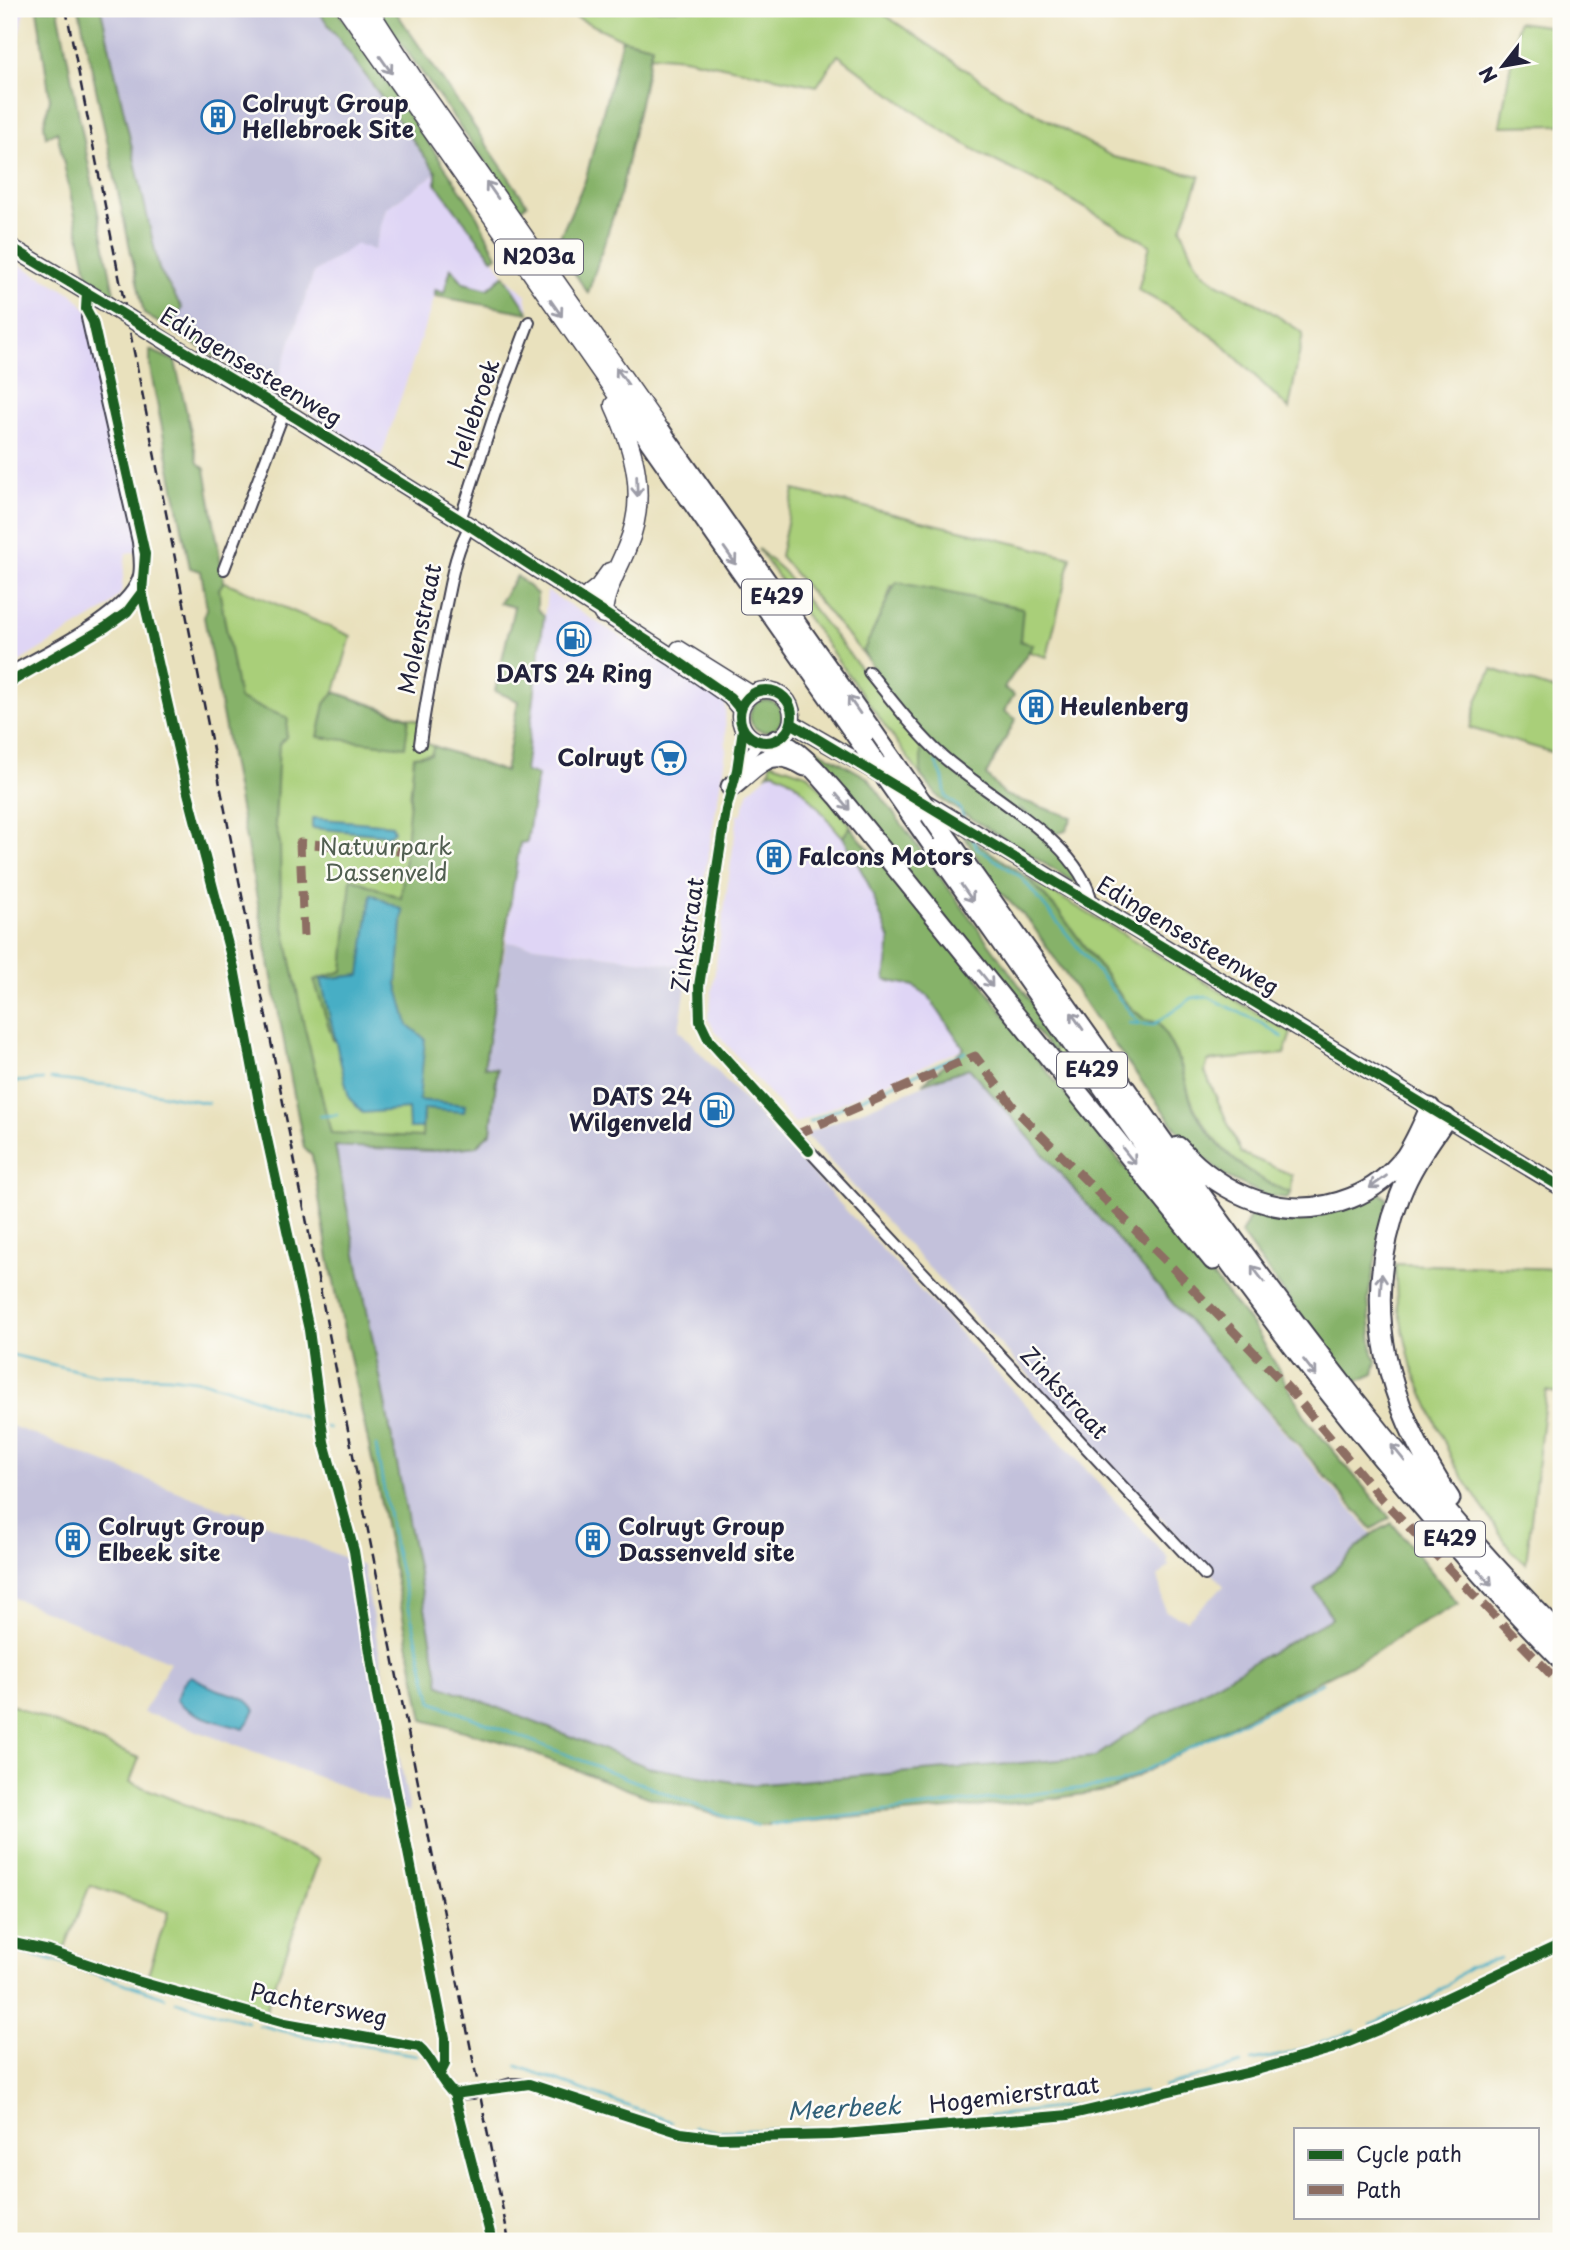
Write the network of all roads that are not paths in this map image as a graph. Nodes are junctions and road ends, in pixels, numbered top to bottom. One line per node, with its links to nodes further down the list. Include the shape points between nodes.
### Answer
1 (347, 9): 6 (highway, N203a, one-way to 6)
2 (368, 9): 8 (highway, N203a, one-way to 2)
3 (9, 246): 4 (main road, Edingensesteenweg)
4 (93, 296): 7 (main road, Edingensesteenweg, bridge); 13 (street, via 87,318 138,542 139,577 111,613)
5 (529, 322): 9 (street, Hellebroek, via 495,413)
6 (602, 372): 8 (highway, N203a); 11 (highway, one-way to 11, via 632,448 636,517 629,543 599,587)
7 (285, 412): 9 (main road, Edingensesteenweg); 10 (street)
8 (655, 436): 24 (highway, E429, one-way to 8, bridge); 26 (highway, E429, one-way to 26, bridge, via 913,817)
9 (465, 523): 11 (main road, Edingensesteenweg); 11 (main road, Edingensesteenweg); 19 (street, Molenstraat, via 429,679)
10 (224, 569)
11 (599, 603): 14 (main road, Edingensesteenweg); 15 (main road, Edingensesteenweg)
12 (869, 672): 22 (street, Edingensesteenweg, via 941,755 1046,834 1080,872)
13 (9, 673)
14 (751, 694): 15 (main road); 16 (main road, via 766,689 781,694 791,707)
15 (740, 709): 17 (main road)
16 (791, 723): 18 (main road, via 788,730); 22 (main road, Edingensesteenweg)
17 (743, 729): 18 (main road, via 752,738); 21 (street, Zinkstraat)
18 (768, 741): 20 (highway, via 801,755); 21 (street, Zinkstraat)
19 (420, 744)
20 (818, 775): 21 (highway, via 783,756 753,766 745,777); 26 (highway, one-way to 26, via 1254,1311)
21 (734, 779): 28 (street, Zinkstraat, via 699,986 699,1021 709,1040)
22 (1092, 903): 23 (main road, Edingensesteenweg)
23 (1438, 1113): 24 (highway, one-way to 24, via 1375,1185 1339,1203 1292,1209 1266,1205 1211,1179); 25 (main road, Edingensesteenweg); 27 (highway, one-way to 23, via 1414,1440 1400,1407 1381,1316 1383,1258 1390,1227)
24 (1145, 1116): 27 (highway, E429, one-way to 24, via 1318,1353)
25 (1561, 1187)
26 (1274, 1322): 30 (highway, E429, one-way to 30, via 1399,1480)
27 (1474, 1542): 29 (highway, E429)
28 (1205, 1575)
29 (1561, 1636)
30 (1561, 1659)
31 (9, 1942): 35 (street, Pachtersweg, via 285,2023 419,2047)
32 (1561, 1944): 33 (street, Hogemierstraat, via 1331,2049 1069,2115 832,2135 720,2138 681,2133 529,2084)
33 (493, 2089)
34 (473, 2093): 35 (street)
35 (454, 2094): 36 (street, Pachtersweg)
36 (492, 2241)

